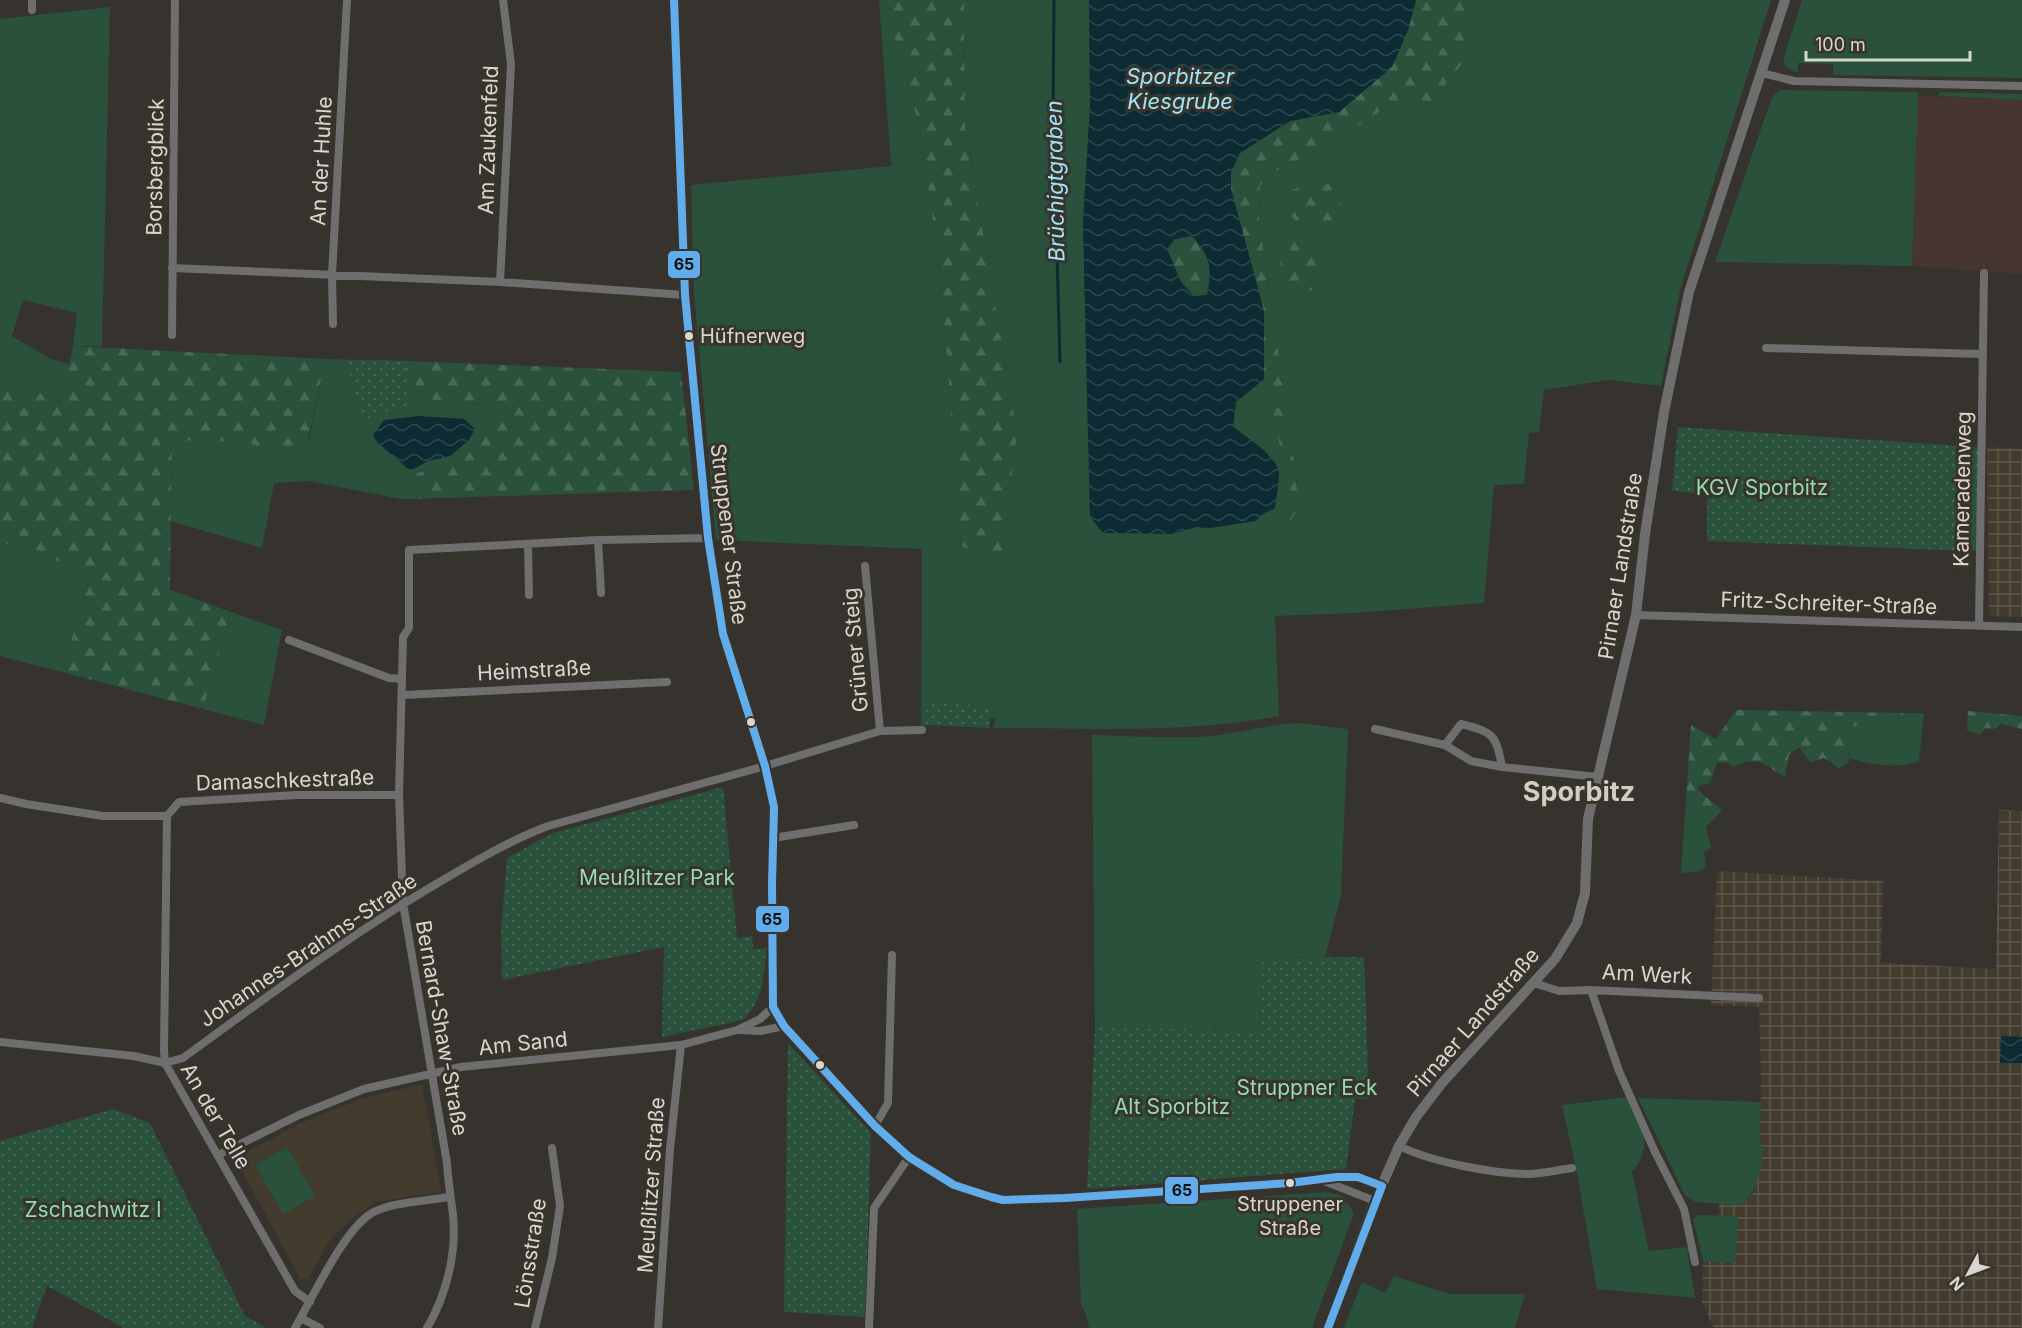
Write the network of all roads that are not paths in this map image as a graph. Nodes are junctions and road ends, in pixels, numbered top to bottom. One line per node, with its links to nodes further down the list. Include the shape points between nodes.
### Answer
1 (32, 0): 7 (street)
2 (175, 0): 10 (street, Borsbergblick)
3 (347, 0): 12 (street, An der Huhle)
4 (503, 0): 13 (street, Am Zaukenfeld, via 511,64)
5 (674, 0): 14 (street, Struppener Straße)
6 (1785, 0): 8 (street, Pirnaer Landstraße)
7 (32, 10)
8 (1762, 73): 9 (street, via 1794,81); 25 (street, Pirnaer Landstraße, via 1689,291 1664,412)
9 (2022, 86)
10 (172, 268): 12 (street); 16 (street, Borsbergblick)
11 (1984, 273): 18 (street, Kameradenweg)
12 (332, 275): 13 (street); 15 (street, An der Huhle)
13 (500, 282): 14 (street)
14 (685, 296): 19 (street, Struppener Straße)
15 (333, 324)
16 (172, 335)
17 (1766, 348): 18 (street)
18 (1982, 354): 26 (street, Kameradenweg)
19 (708, 538): 20 (street); 36 (street, Struppener Straße, via 723,634)
20 (598, 540): 21 (street); 23 (street)
21 (528, 544): 24 (street); 29 (street, Bernard-Shaw-Straße, via 409,550 409,628 403,637)
22 (865, 566): 34 (street, Grüner Steig)
23 (601, 593)
24 (529, 595)
25 (1636, 615): 26 (street, Fritz-Schreiter-Straße); 38 (street, Pirnaer Landstraße)
26 (1979, 625): 27 (street, Fritz-Schreiter-Straße)
27 (2022, 627)
28 (289, 640): 29 (street, via 389,678)
29 (402, 679): 31 (street, Bernard-Shaw-Straße)
30 (667, 682): 31 (street, Heimstraße)
31 (403, 695): 39 (street, Bernard-Shaw-Straße)
32 (1376, 729): 35 (street)
33 (922, 730): 34 (street, Johannes-Brahms-Straße)
34 (880, 731): 36 (street, Johannes-Brahms-Straße)
35 (1445, 745): 37 (street, via 1471,761); 37 (street, via 1461,724 1487,730 1498,745)
36 (765, 766): 43 (street, Struppener Straße, via 774,807); 44 (street, Johannes-Brahms-Straße, via 539,829)
37 (1502, 767): 38 (street)
38 (1599, 777): 46 (street, Pirnaer Landstraße, via 1588,819 1585,893 1577,922 1555,959)
39 (399, 795): 41 (street, Damaschkestraße, via 296,795 179,802); 44 (street, Bernard-Shaw-Straße)
40 (0, 798): 41 (street, via 103,816)
41 (167, 816): 54 (street, An der Telle)
42 (854, 825): 43 (street)
43 (773, 838): 49 (street, Struppener Straße)
44 (403, 903): 54 (street, Johannes-Brahms-Straße, via 183,1058); 55 (street, Bernard-Shaw-Straße)
45 (892, 956): 56 (street, via 888,1103)
46 (1534, 982): 47 (street, Am Werk, via 1559,991); 57 (street, Pirnaer Landstraße, via 1442,1083)
47 (1591, 990): 48 (street, Am Werk); 66 (street, via 1619,1071 1684,1209)
48 (1759, 998)
49 (773, 1007): 50 (street); 51 (street, Am Sand, via 760,1019)
50 (784, 1026): 51 (street, Am Sand); 56 (street)
51 (737, 1030): 53 (street, Am Sand)
52 (0, 1042): 54 (street, via 134,1056)
53 (681, 1045): 55 (street, Am Sand); 73 (street, Meußlitzer Straße)
54 (165, 1063): 59 (street, An der Telle)
55 (431, 1073): 59 (street, Am Sand, via 364,1089 299,1115); 64 (street, Bernard-Shaw-Straße)
56 (876, 1126): 60 (street)
57 (1399, 1146): 61 (street, via 1477,1168 1531,1174); 63 (street, Pirnaer Landstraße)
58 (552, 1148): 72 (street, Lönsstraße, via 560,1206)
59 (218, 1155): 67 (street, An der Telle, via 295,1291)
60 (909, 1157): 62 (street, via 954,1185 1003,1200); 74 (street, via 874,1208)
61 (1572, 1168)
62 (1321, 1179): 63 (street, via 1358,1177); 65 (street)
63 (1382, 1186): 65 (street, Pirnaer Landstraße)
64 (449, 1197): 67 (street, via 372,1212 345,1240); 71 (street, Bernard-Shaw-Straße, via 453,1216 451,1262 438,1309)
65 (1375, 1201): 75 (street, Pirnaer Landstraße)
66 (1695, 1262)
67 (310, 1302): 68 (street)
68 (300, 1318): 69 (street); 70 (street)
69 (295, 1328)
70 (320, 1328)
71 (427, 1328)
72 (535, 1328)
73 (658, 1328)
74 (869, 1328)
75 (1328, 1328)

